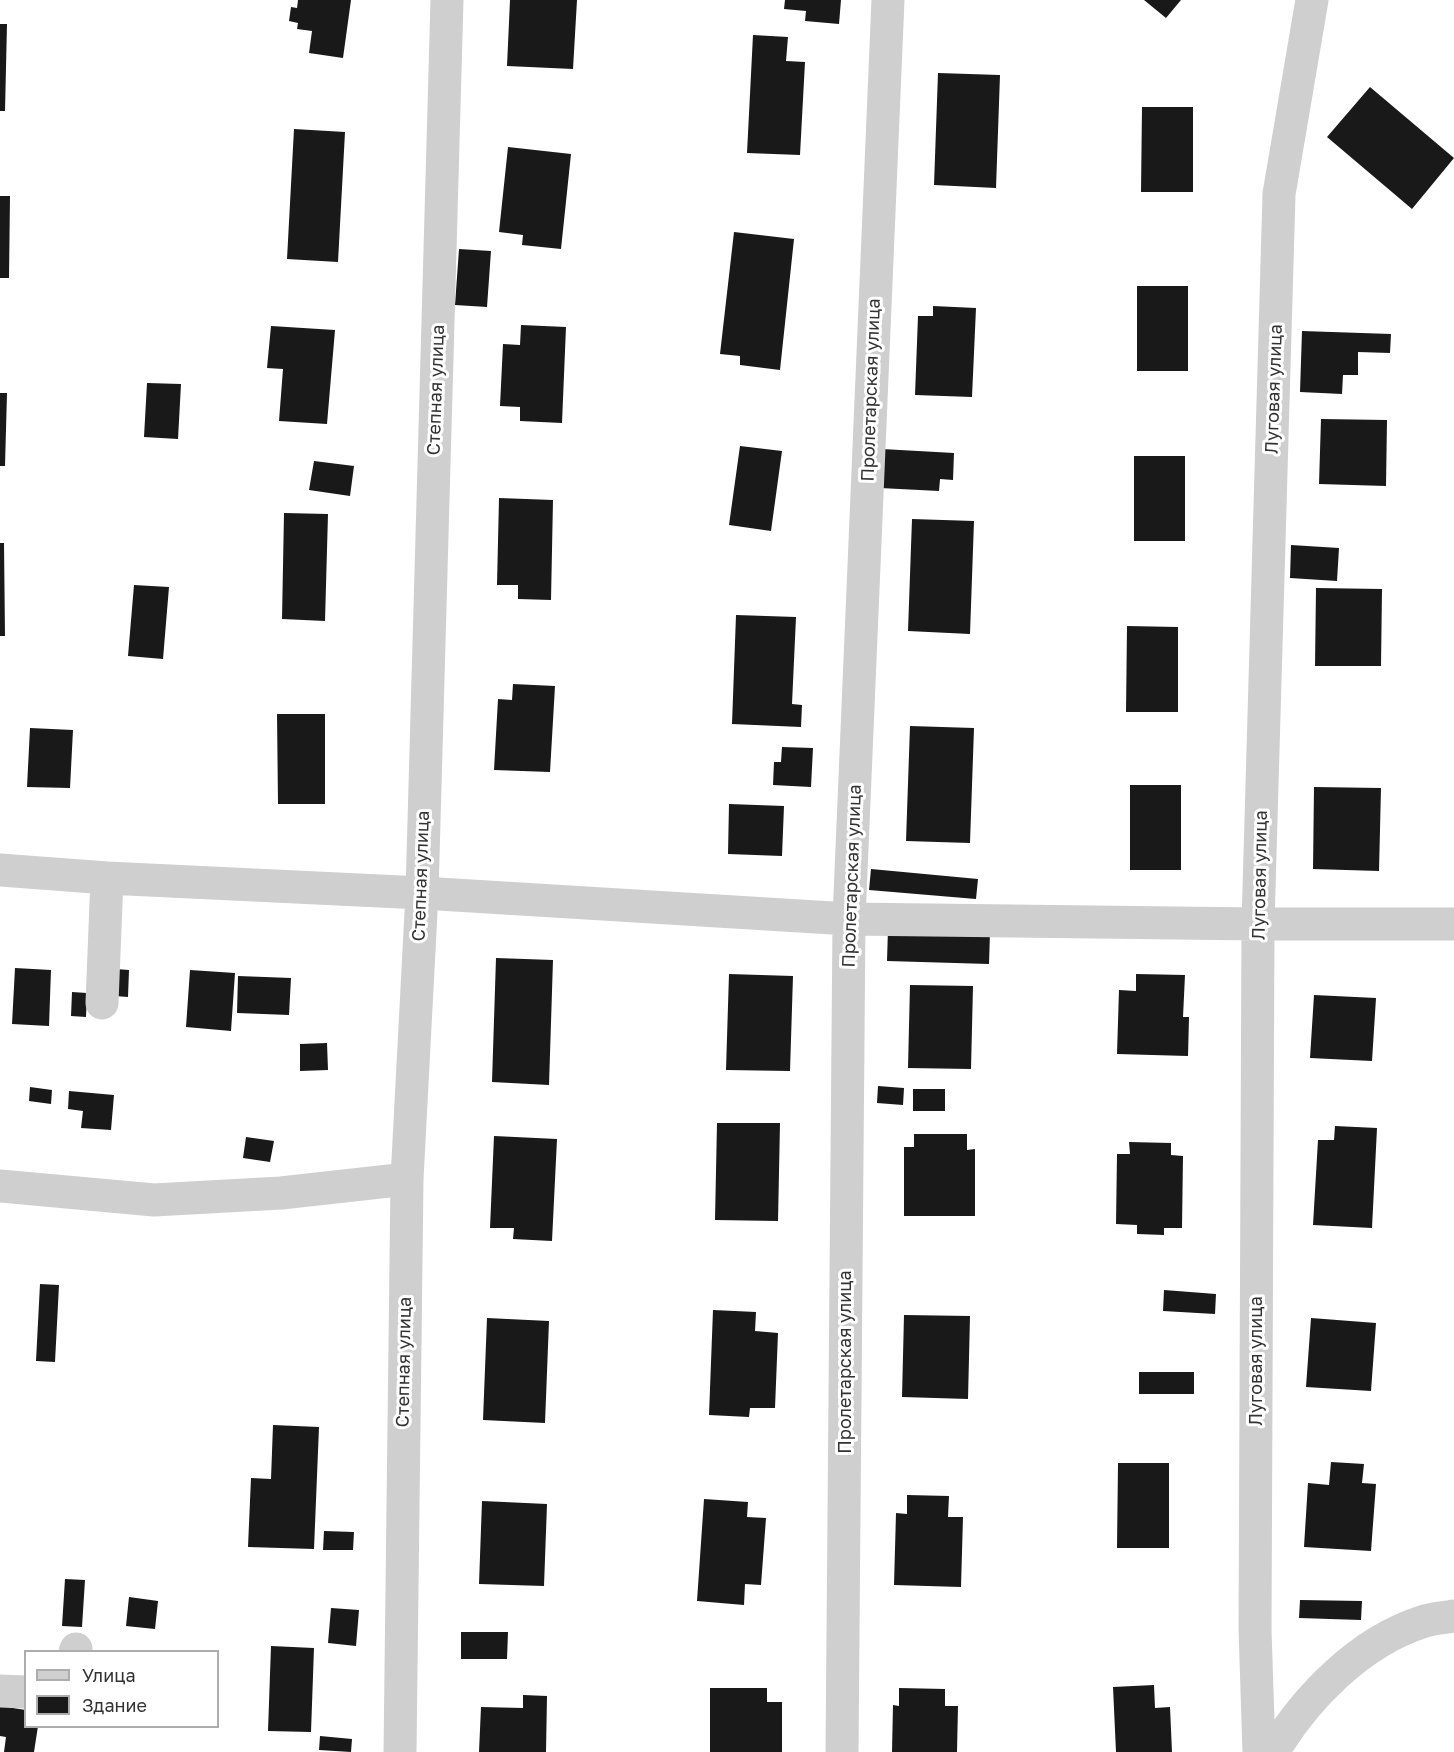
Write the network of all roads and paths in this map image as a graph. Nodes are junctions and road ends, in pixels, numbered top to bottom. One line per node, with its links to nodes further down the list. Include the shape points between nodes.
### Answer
1 (447, 0): 6 (street, Степная улица)
2 (888, 0): 7 (street, Пролетарская улица)
3 (1312, 0): 8 (street, Луговая улица, via 1280,194)
4 (0, 870): 5 (street)
5 (107, 878): 6 (street); 10 (street)
6 (422, 893): 7 (street); 11 (street, Степная улица)
7 (849, 919): 8 (street); 17 (street, Пролетарская улица)
8 (1258, 924): 9 (street); 18 (street, Луговая улица, via 1255,1629)
9 (1454, 924)
10 (102, 1003)
11 (407, 1179): 12 (street, via 281,1193 154,1200); 16 (street, Степная улица)
12 (0, 1186)
13 (1454, 1616): 19 (street, via 1423,1621 1356,1659 1305,1705)
14 (0, 1691): 15 (street)
15 (24, 1692)
16 (400, 1752)
17 (842, 1752)
18 (1259, 1752)
19 (1273, 1752)

